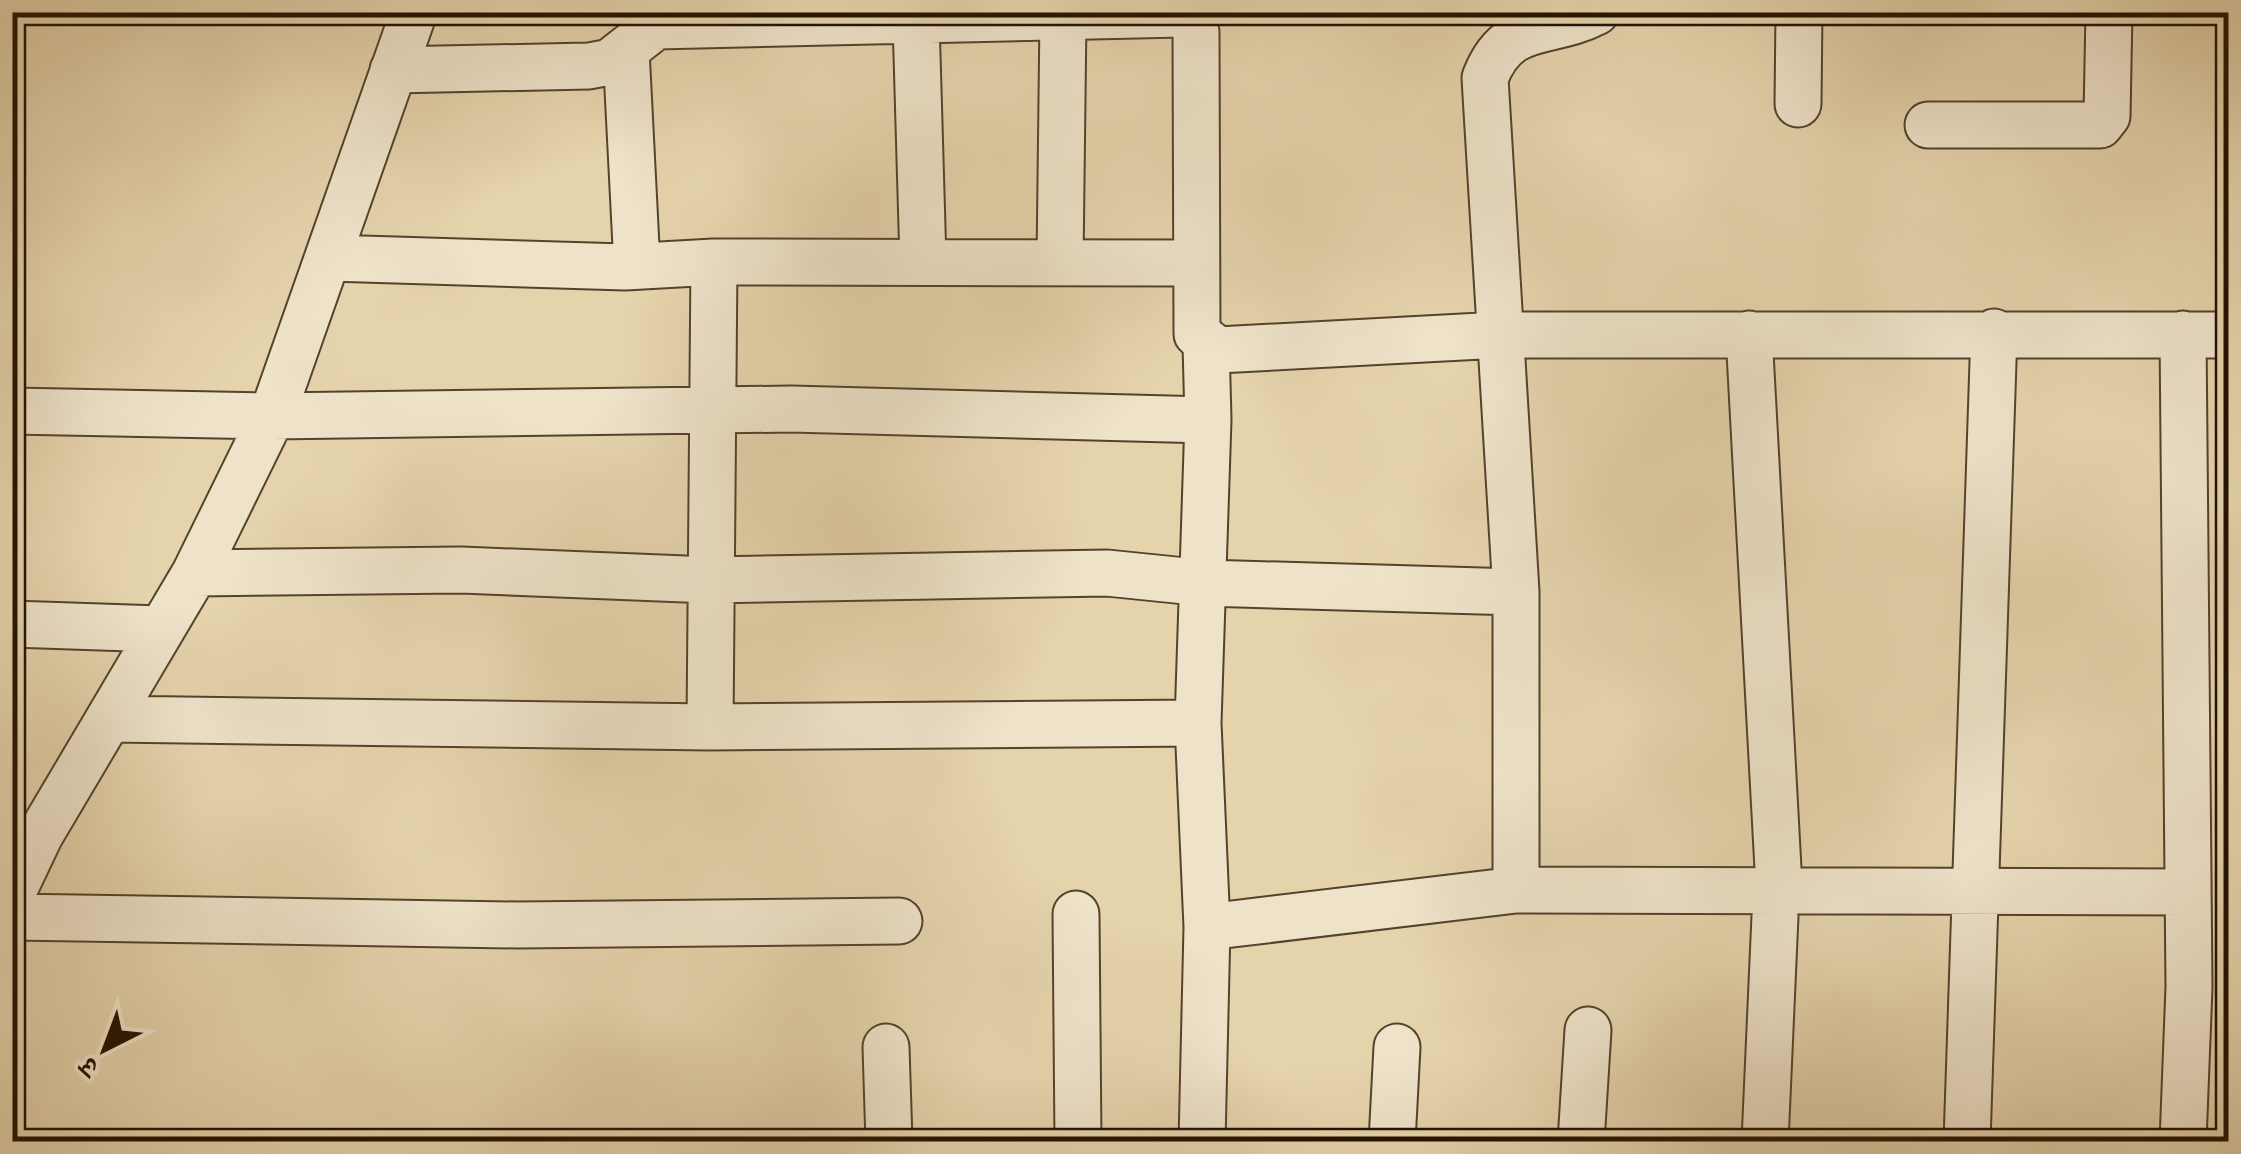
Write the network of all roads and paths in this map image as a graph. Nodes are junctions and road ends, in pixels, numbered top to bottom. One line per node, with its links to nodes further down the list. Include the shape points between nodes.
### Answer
1 (414, 12): 8 (street)
2 (1596, 12): 21 (street, via 1512,37 1485,78)
3 (1799, 12): 9 (street)
4 (2108, 12): 10 (street, via 2107,116 2100,126)
5 (1038, 16): 6 (street); 14 (street); 15 (street, via 1181,14 1192,21)
6 (916, 20): 7 (street, via 656,26); 13 (street)
7 (626, 50): 8 (street, via 589,66); 16 (street)
8 (393, 70): 11 (street)
9 (1798, 104)
10 (1928, 125)
11 (330, 258): 16 (street); 25 (street)
12 (714, 262): 13 (street); 16 (street); 24 (street)
13 (924, 262): 14 (street)
14 (1060, 262): 15 (street)
15 (1196, 263): 22 (street, via 1196,334)
16 (636, 266)
17 (1994, 332): 18 (street); 19 (street); 37 (street)
18 (1749, 334): 21 (street); 41 (street)
19 (2182, 334): 20 (street); 39 (street)
20 (2228, 335)
21 (1500, 336): 22 (street, via 1231,350); 30 (street)
22 (1206, 344): 26 (street)
23 (12, 411): 25 (street)
24 (710, 411): 25 (street); 26 (street); 28 (street)
25 (272, 416): 27 (street)
26 (1208, 420): 29 (street)
27 (195, 572): 28 (street, via 462,570); 32 (street)
28 (710, 580): 29 (street, via 1107,573); 35 (street)
29 (1204, 583): 30 (street); 34 (street)
30 (1516, 592): 38 (street)
31 (12, 624): 32 (street)
32 (160, 629): 33 (street)
33 (111, 719): 35 (street); 36 (street)
34 (1198, 723): 35 (street); 45 (street)
35 (710, 726)
36 (26, 835): 40 (street)
37 (1977, 889): 39 (street); 41 (street); 55 (street)
38 (1516, 890): 41 (street); 45 (street)
39 (2188, 892): 56 (street)
40 (12, 894)
41 (1777, 902): 54 (street)
42 (1076, 914): 50 (street)
43 (12, 917): 44 (street, via 517,925)
44 (899, 921)
45 (1207, 927): 51 (street)
46 (1588, 1030): 53 (street)
47 (886, 1047): 49 (street)
48 (1397, 1047): 52 (street)
49 (889, 1142)
50 (1078, 1142)
51 (1202, 1142)
52 (1392, 1142)
53 (1581, 1142)
54 (1765, 1142)
55 (1968, 1142)
56 (2183, 1142)

